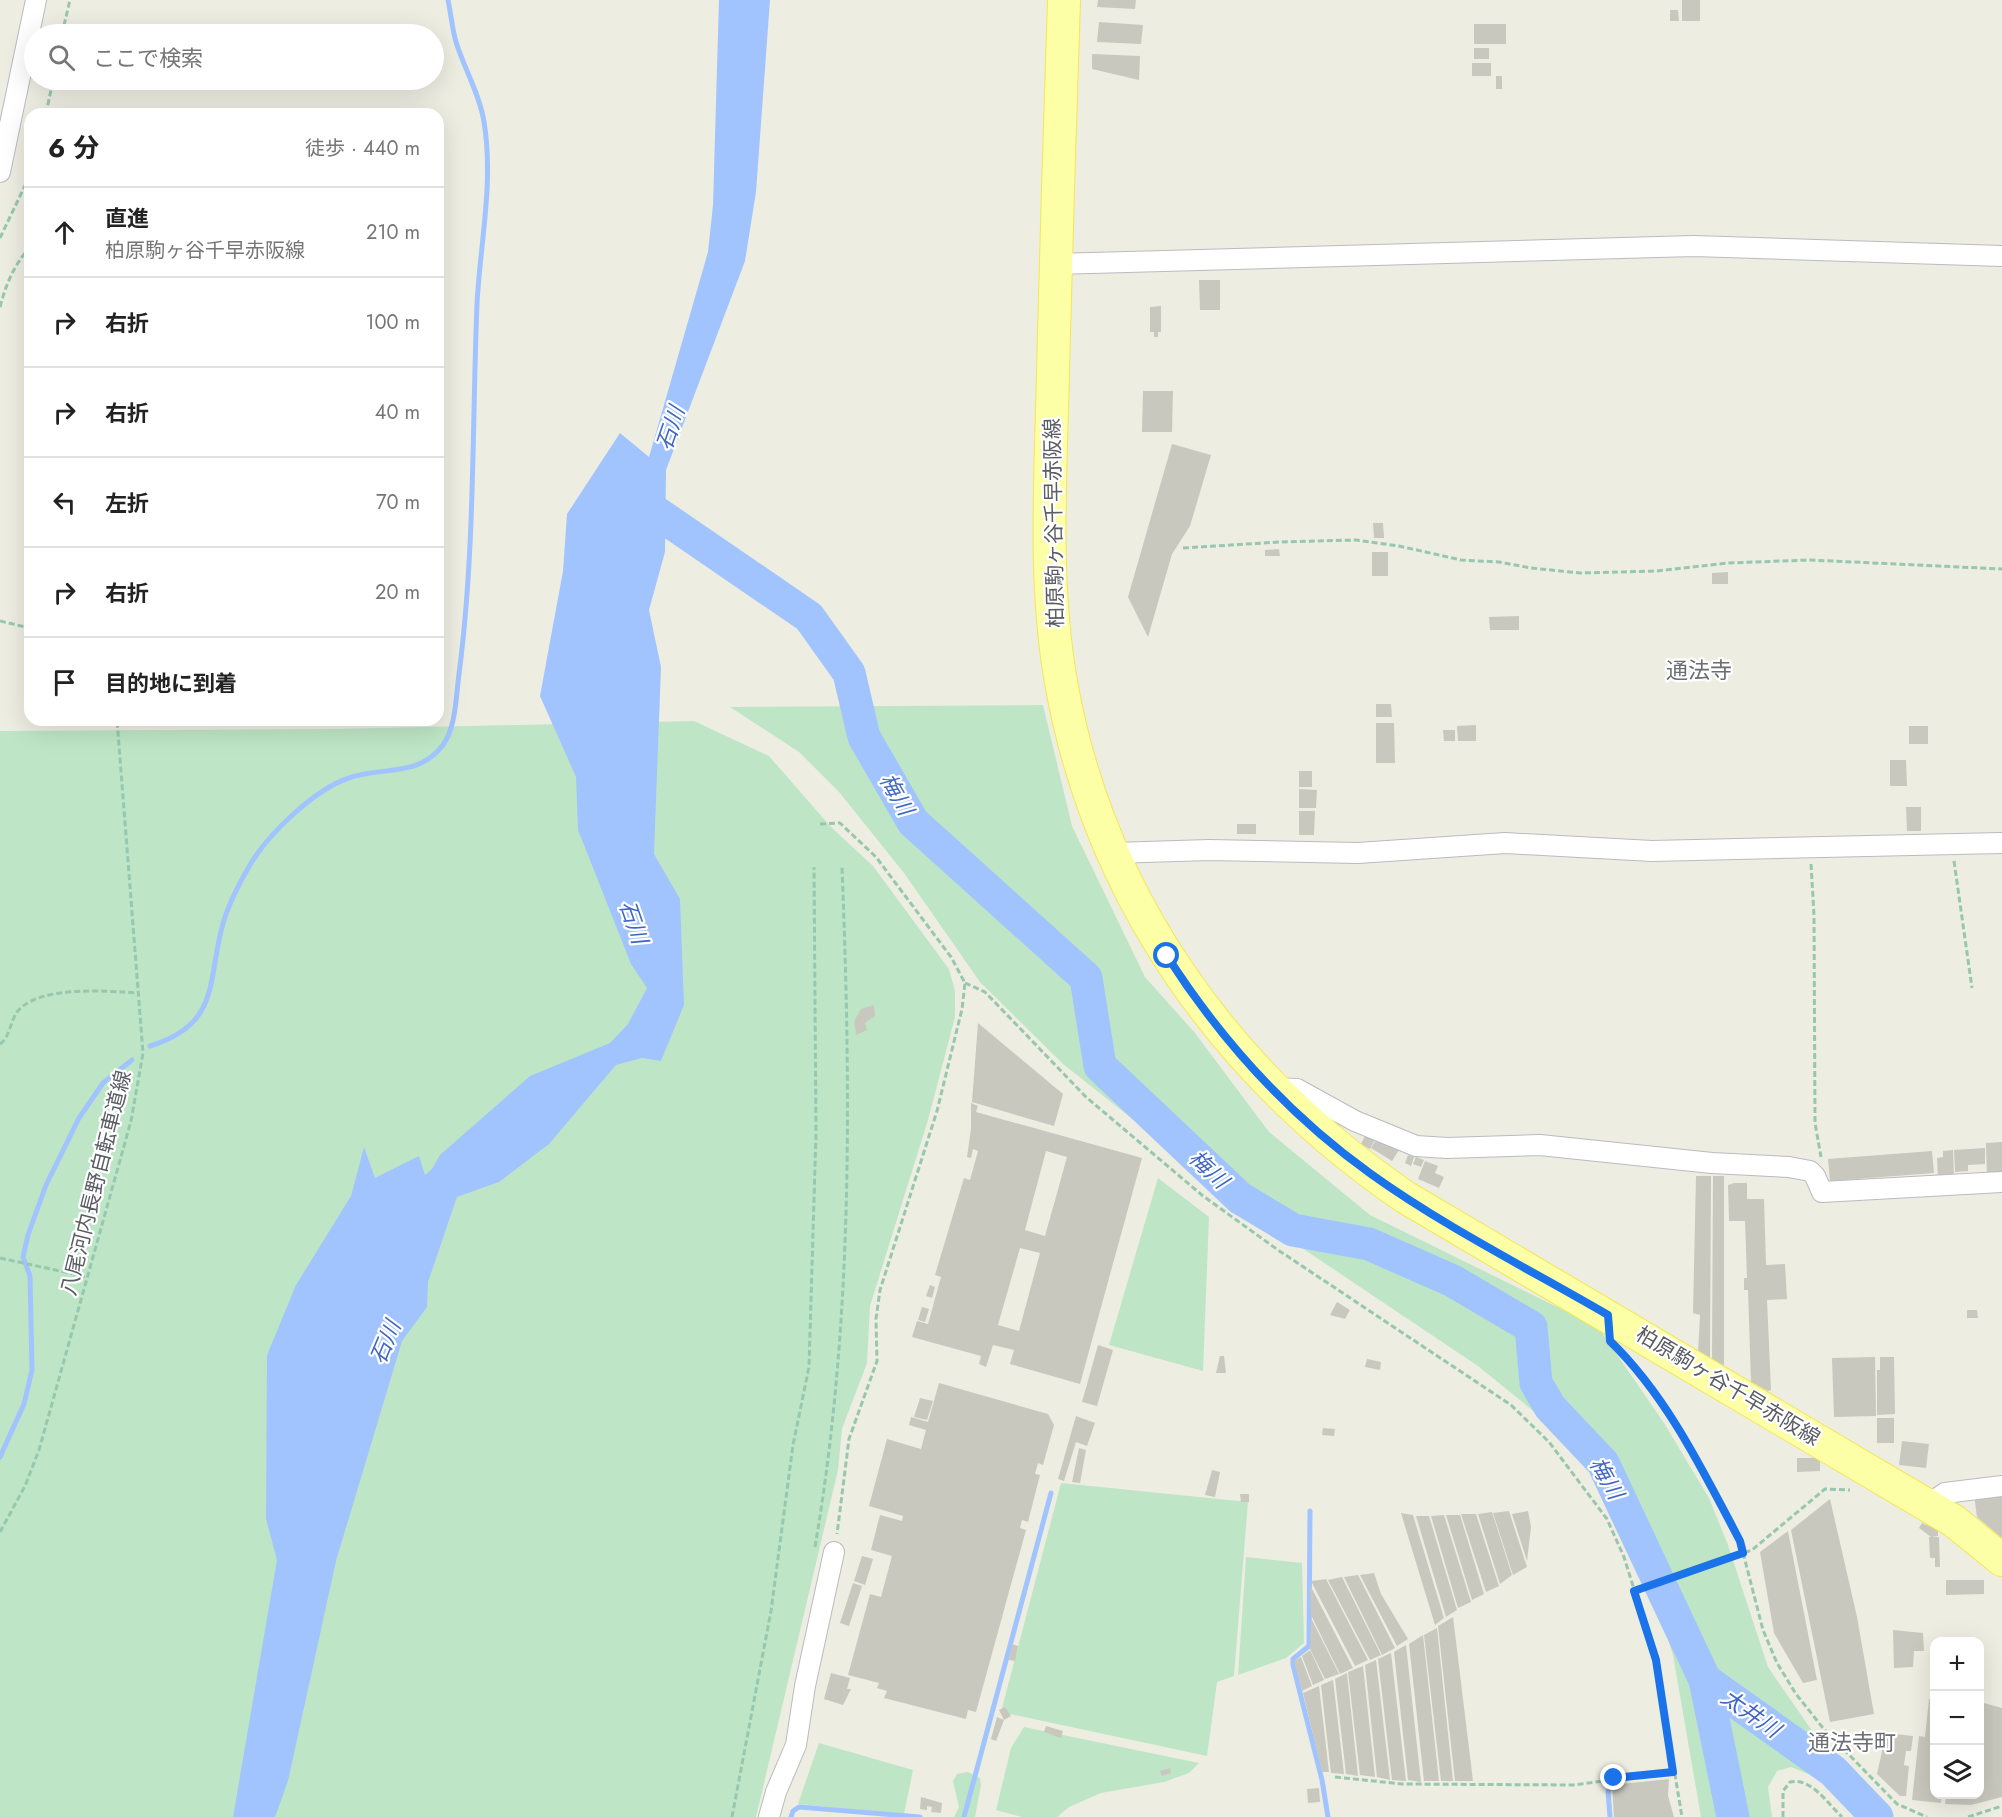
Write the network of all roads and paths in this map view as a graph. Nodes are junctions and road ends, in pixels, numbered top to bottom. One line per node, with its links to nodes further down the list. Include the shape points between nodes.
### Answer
1 (36, 0): 4 (street)
2 (70, 0): 5 (path)
3 (1064, 0): 14 (main road, 柏原駒ヶ谷千早赤阪線)
4 (31, 24)
5 (64, 24)
6 (24, 57): 9 (street)
7 (51, 90): 8 (path)
8 (47, 108)
9 (0, 172)
10 (24, 188): 11 (path)
11 (0, 238)
12 (24, 254): 15 (path, via 5,287)
13 (2002, 256): 14 (street, via 1694,246)
14 (1055, 264): 25 (main road, 柏原駒ヶ谷千早赤阪線, via 1050,513 1055,635 1077,752)
15 (0, 307)
16 (1183, 548): 17 (path, via 1356,540 1461,560 1580,573 1810,560)
17 (2002, 569)
18 (0, 621): 19 (path)
19 (24, 627)
20 (117, 726): 30 (path, 八尾河内長野自転車道線)
21 (820, 824): 28 (path, via 840,823 876,857 951,957)
22 (2002, 843): 23 (street)
23 (1953, 844): 24 (street); 29 (path)
24 (1810, 848): 25 (street, via 1652,851 1505,843 1358,853); 33 (path, via 1815,1123 1822,1176)
25 (1113, 853): 32 (main road, 柏原駒ヶ谷千早赤阪線, via 1146,921 1189,991)
26 (814, 867): 50 (path, via 816,1133 809,1367 793,1445 771,1611)
27 (842, 867): 44 (path, via 847,977 840,1329 825,1487)
28 (965, 983): 42 (path, via 937,1111 880,1290 877,1361 849,1439); 46 (path, via 985,992 1086,1097 1203,1196 1511,1405 1549,1442 1607,1519)
29 (1972, 988)
30 (139, 993): 31 (path, via 99,991 34,999 17,1012); 36 (path, 八尾河内長野自転車道線, via 143,1053 140,1080)
31 (0, 1044)
32 (1273, 1088): 33 (street, via 1298,1089 1355,1120 1416,1146 1540,1145 1789,1167 1810,1171); 40 (main road, 柏原駒ヶ谷千早赤阪線, via 1335,1146 1404,1197)
33 (1817, 1180): 34 (street, via 1822,1192)
34 (2002, 1182)
35 (0, 1258): 36 (path)
36 (88, 1277): 41 (path, 八尾河内長野自転車道線, via 39,1450)
37 (1623, 1354): 43 (path, via 1665,1409 1703,1470)
38 (2002, 1486): 40 (street, via 1945,1493)
39 (1856, 1490): 43 (path, via 1825,1490 1752,1550)
40 (1927, 1504): 45 (main road, 柏原駒ヶ谷千早赤阪線)
41 (0, 1532)
42 (834, 1552): 51 (street, via 796,1745)
43 (1743, 1553): 46 (path); 55 (path, via 1763,1630 1796,1694 1823,1728 1897,1804)
44 (813, 1558)
45 (2002, 1560)
46 (1634, 1591): 47 (path, via 1656,1660)
47 (1673, 1772): 48 (path, via 1573,1785 1402,1784); 52 (path)
48 (1335, 1777)
49 (2002, 1806): 56 (path)
50 (732, 1817)
51 (770, 1817)
52 (1682, 1817)
53 (1783, 1817): 54 (path, via 1783,1791 1797,1780 1806,1783)
54 (1842, 1817)
55 (1927, 1817)
56 (1968, 1817)

